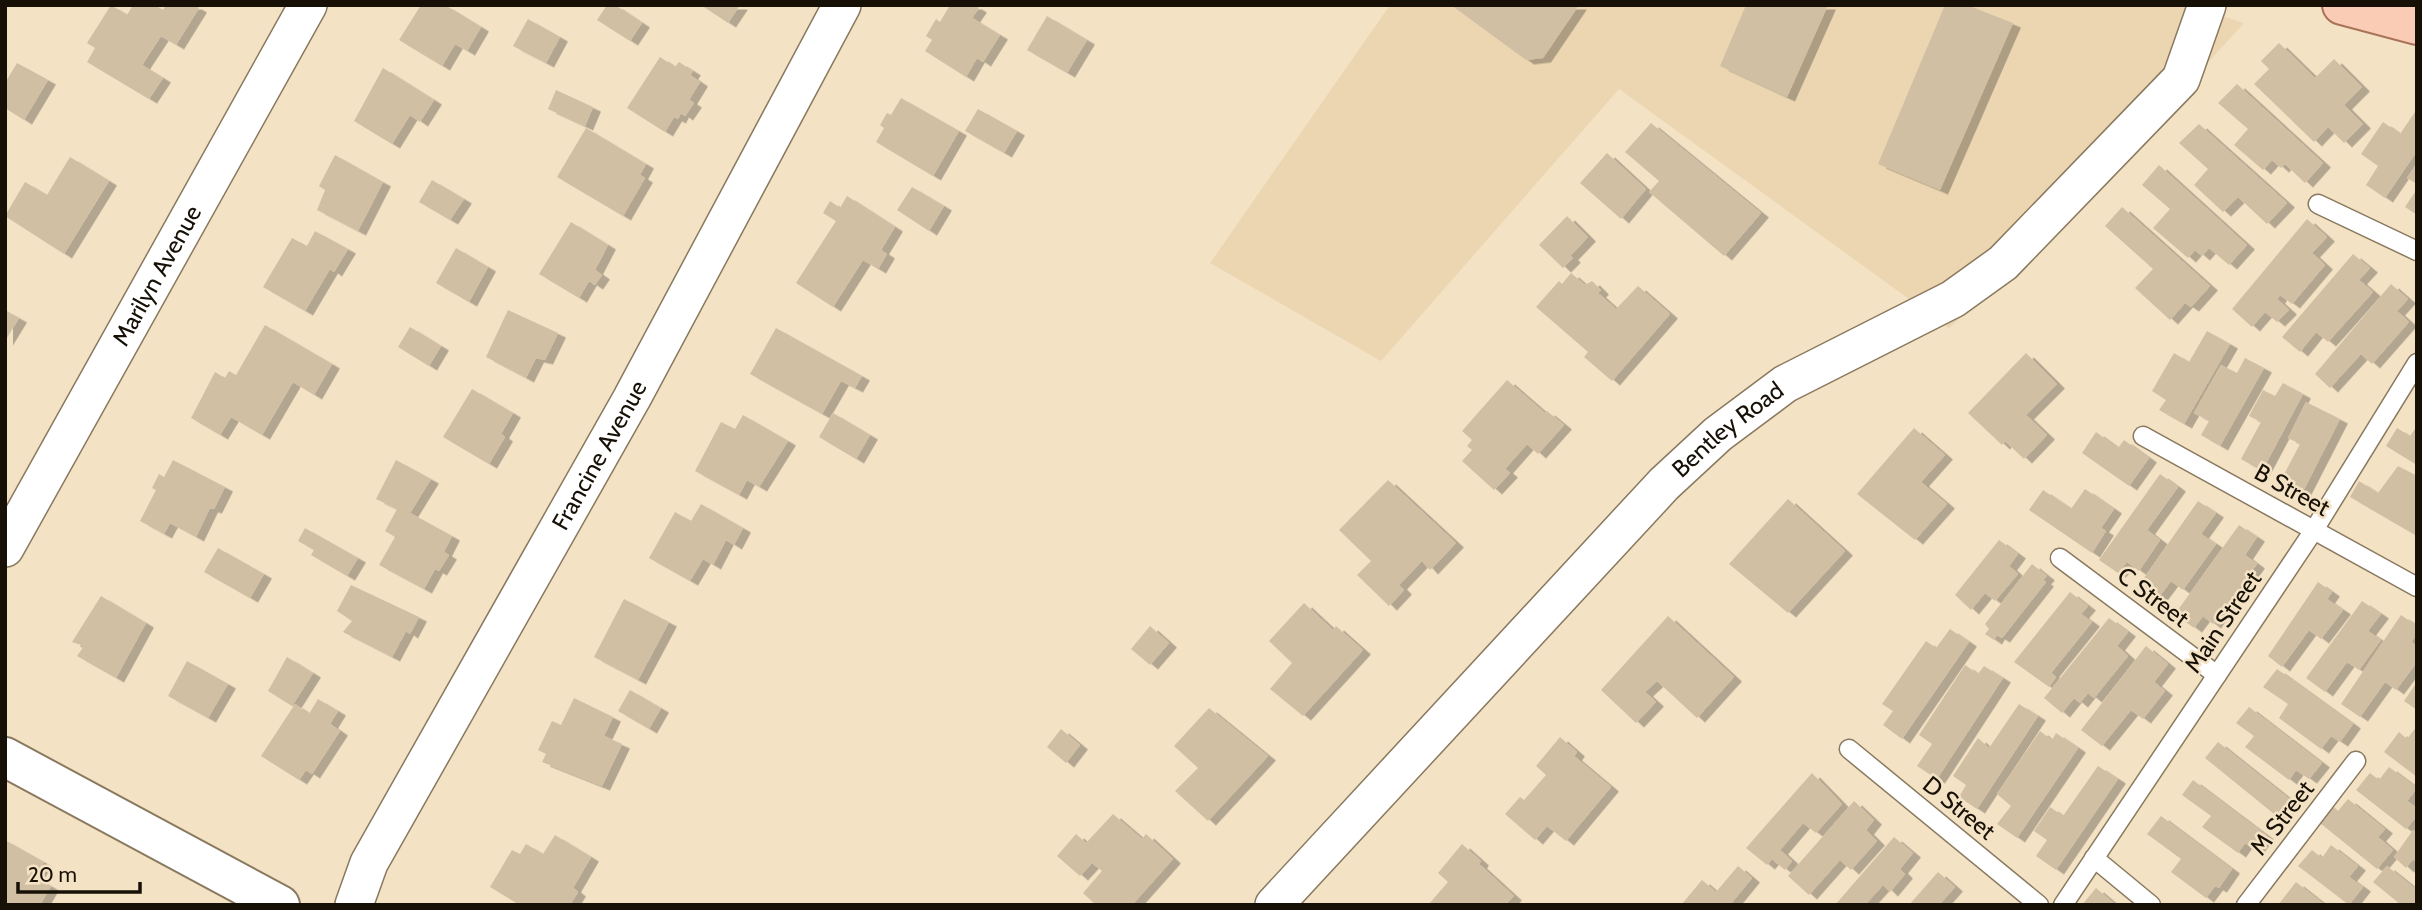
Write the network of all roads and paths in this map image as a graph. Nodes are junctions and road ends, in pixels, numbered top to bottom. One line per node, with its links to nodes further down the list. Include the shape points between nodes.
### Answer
1 (308, 5): 11 (street, Marilyn Avenue)
2 (842, 5): 20 (street, Francine Avenue, via 632,398 369,863)
3 (2207, 5): 21 (street, Bentley Road, via 2180,79 2003,263 1953,299 1785,384 1718,435 1664,484)
4 (2342, 5): 5 (main road)
5 (2417, 25)
6 (2318, 204): 7 (lane)
7 (2417, 251)
8 (2417, 363): 10 (lane, Main Street)
9 (2143, 436): 10 (lane, B Street)
10 (2314, 530): 13 (lane, B Street); 14 (lane, Main Street)
11 (5, 548)
12 (2060, 558): 14 (lane, C Street)
13 (2417, 587)
14 (2217, 676): 18 (lane, Main Street)
15 (1849, 749): 22 (lane, D Street)
16 (5, 757): 19 (main road)
17 (2356, 761): 25 (lane, M Street)
18 (2094, 858): 23 (lane, Main Street); 24 (lane)
19 (280, 905)
20 (354, 905)
21 (1274, 905)
22 (2039, 905)
23 (2063, 905)
24 (2151, 905)
25 (2246, 905)

